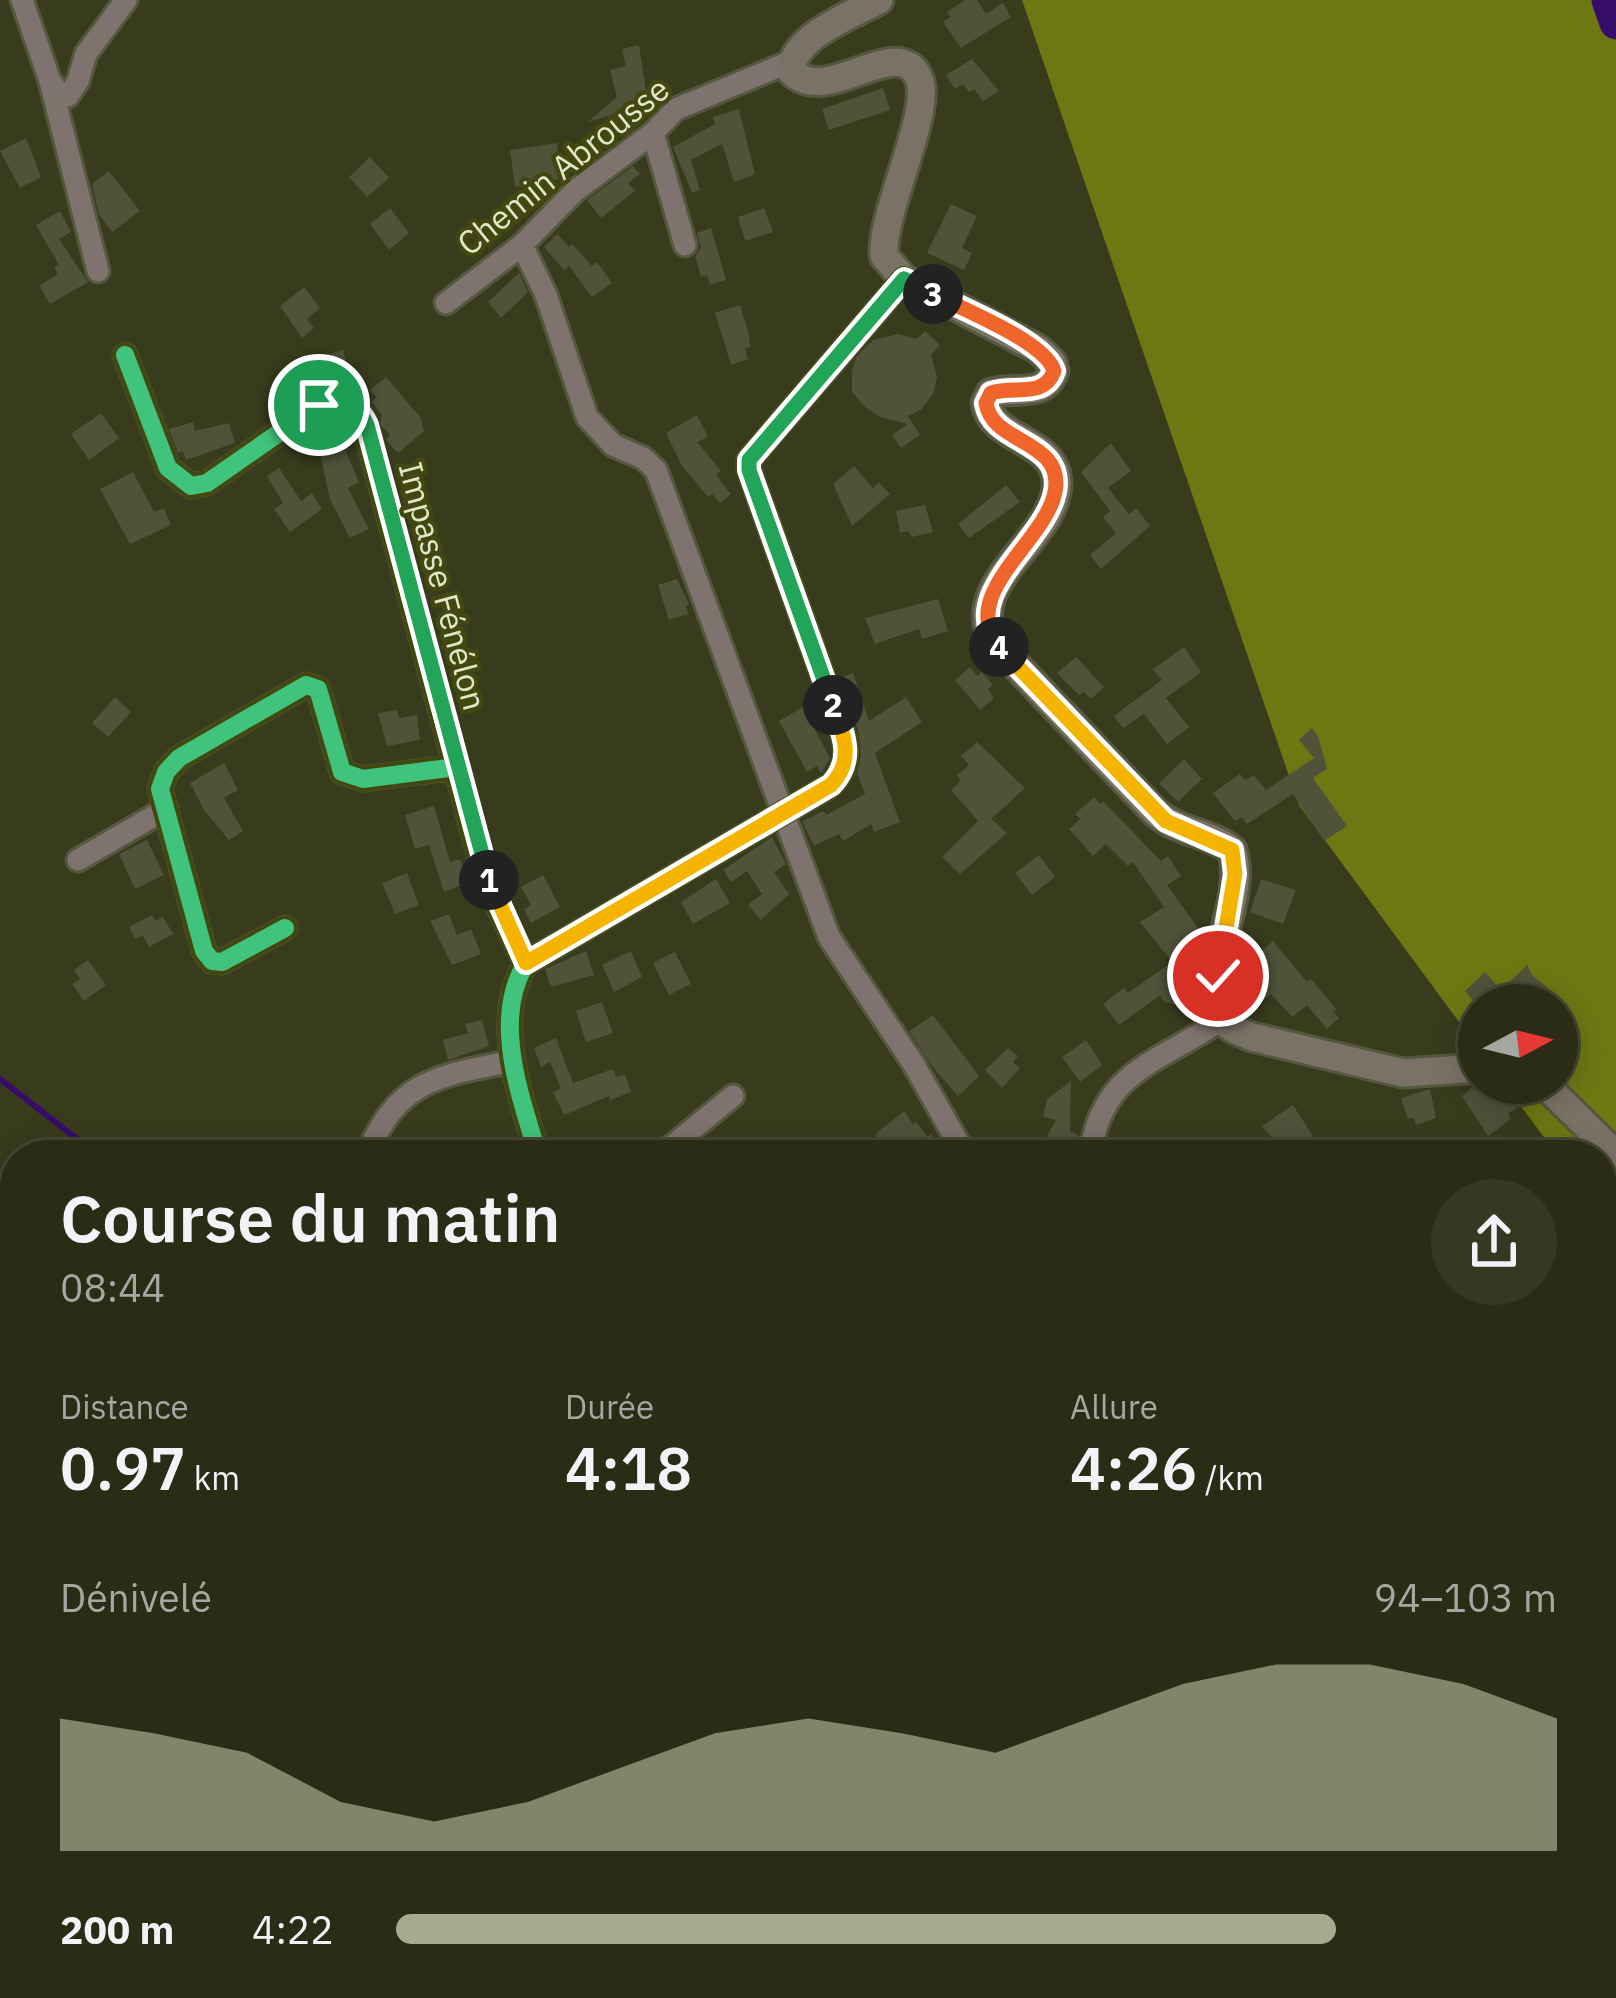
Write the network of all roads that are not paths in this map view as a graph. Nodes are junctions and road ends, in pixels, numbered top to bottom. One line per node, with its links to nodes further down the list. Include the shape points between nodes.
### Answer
1 (22, 0): 5 (street)
2 (126, 0): 5 (street, via 86,54 73,91 58,92)
3 (879, 0): 4 (main road, via 812,38)
4 (792, 61): 6 (street, Chemin Abrousse, via 689,102); 10 (main road, via 796,77 822,83 884,63 915,70 921,107 883,235 884,256)
5 (50, 81): 9 (street)
6 (653, 133): 7 (street, Chemin Abrousse, via 575,191); 8 (street)
7 (522, 245): 11 (street, Chemin Abrousse); 15 (street, via 587,417 613,445 656,470)
8 (685, 245)
9 (98, 271)
10 (904, 279): 15 (street, via 749,460 846,746 842,775); 19 (main road, via 1052,362 1045,386 1001,390 986,403 994,422 1048,458 1057,484 991,598 988,631 1166,821 1232,850 1218,976)
11 (446, 303)
12 (125, 356): 13 (street, Impasse Fénélon, via 168,468 191,486 207,483 319,405 346,402 362,415)
13 (456, 767): 14 (street, via 348,777 324,701 306,685 179,758 160,789); 18 (street, Impasse Fénélon, via 498,906)
14 (166, 809): 16 (street); 17 (street, via 212,961)
15 (784, 810): 18 (street); 27 (street, via 830,937)
16 (78, 860)
17 (285, 928)
18 (526, 963): 20 (street, via 513,998)
19 (1222, 1019): 21 (main road, via 1252,1037 1403,1073); 28 (street, via 1131,1072)
20 (512, 1061): 24 (street, via 422,1084 382,1120); 25 (street)
21 (1458, 1069)
22 (733, 1096): 26 (street)
23 (1564, 1104): 29 (main road)
24 (373, 1140)
25 (534, 1140)
26 (679, 1140)
27 (957, 1140)
28 (1094, 1140)
29 (1601, 1140)

